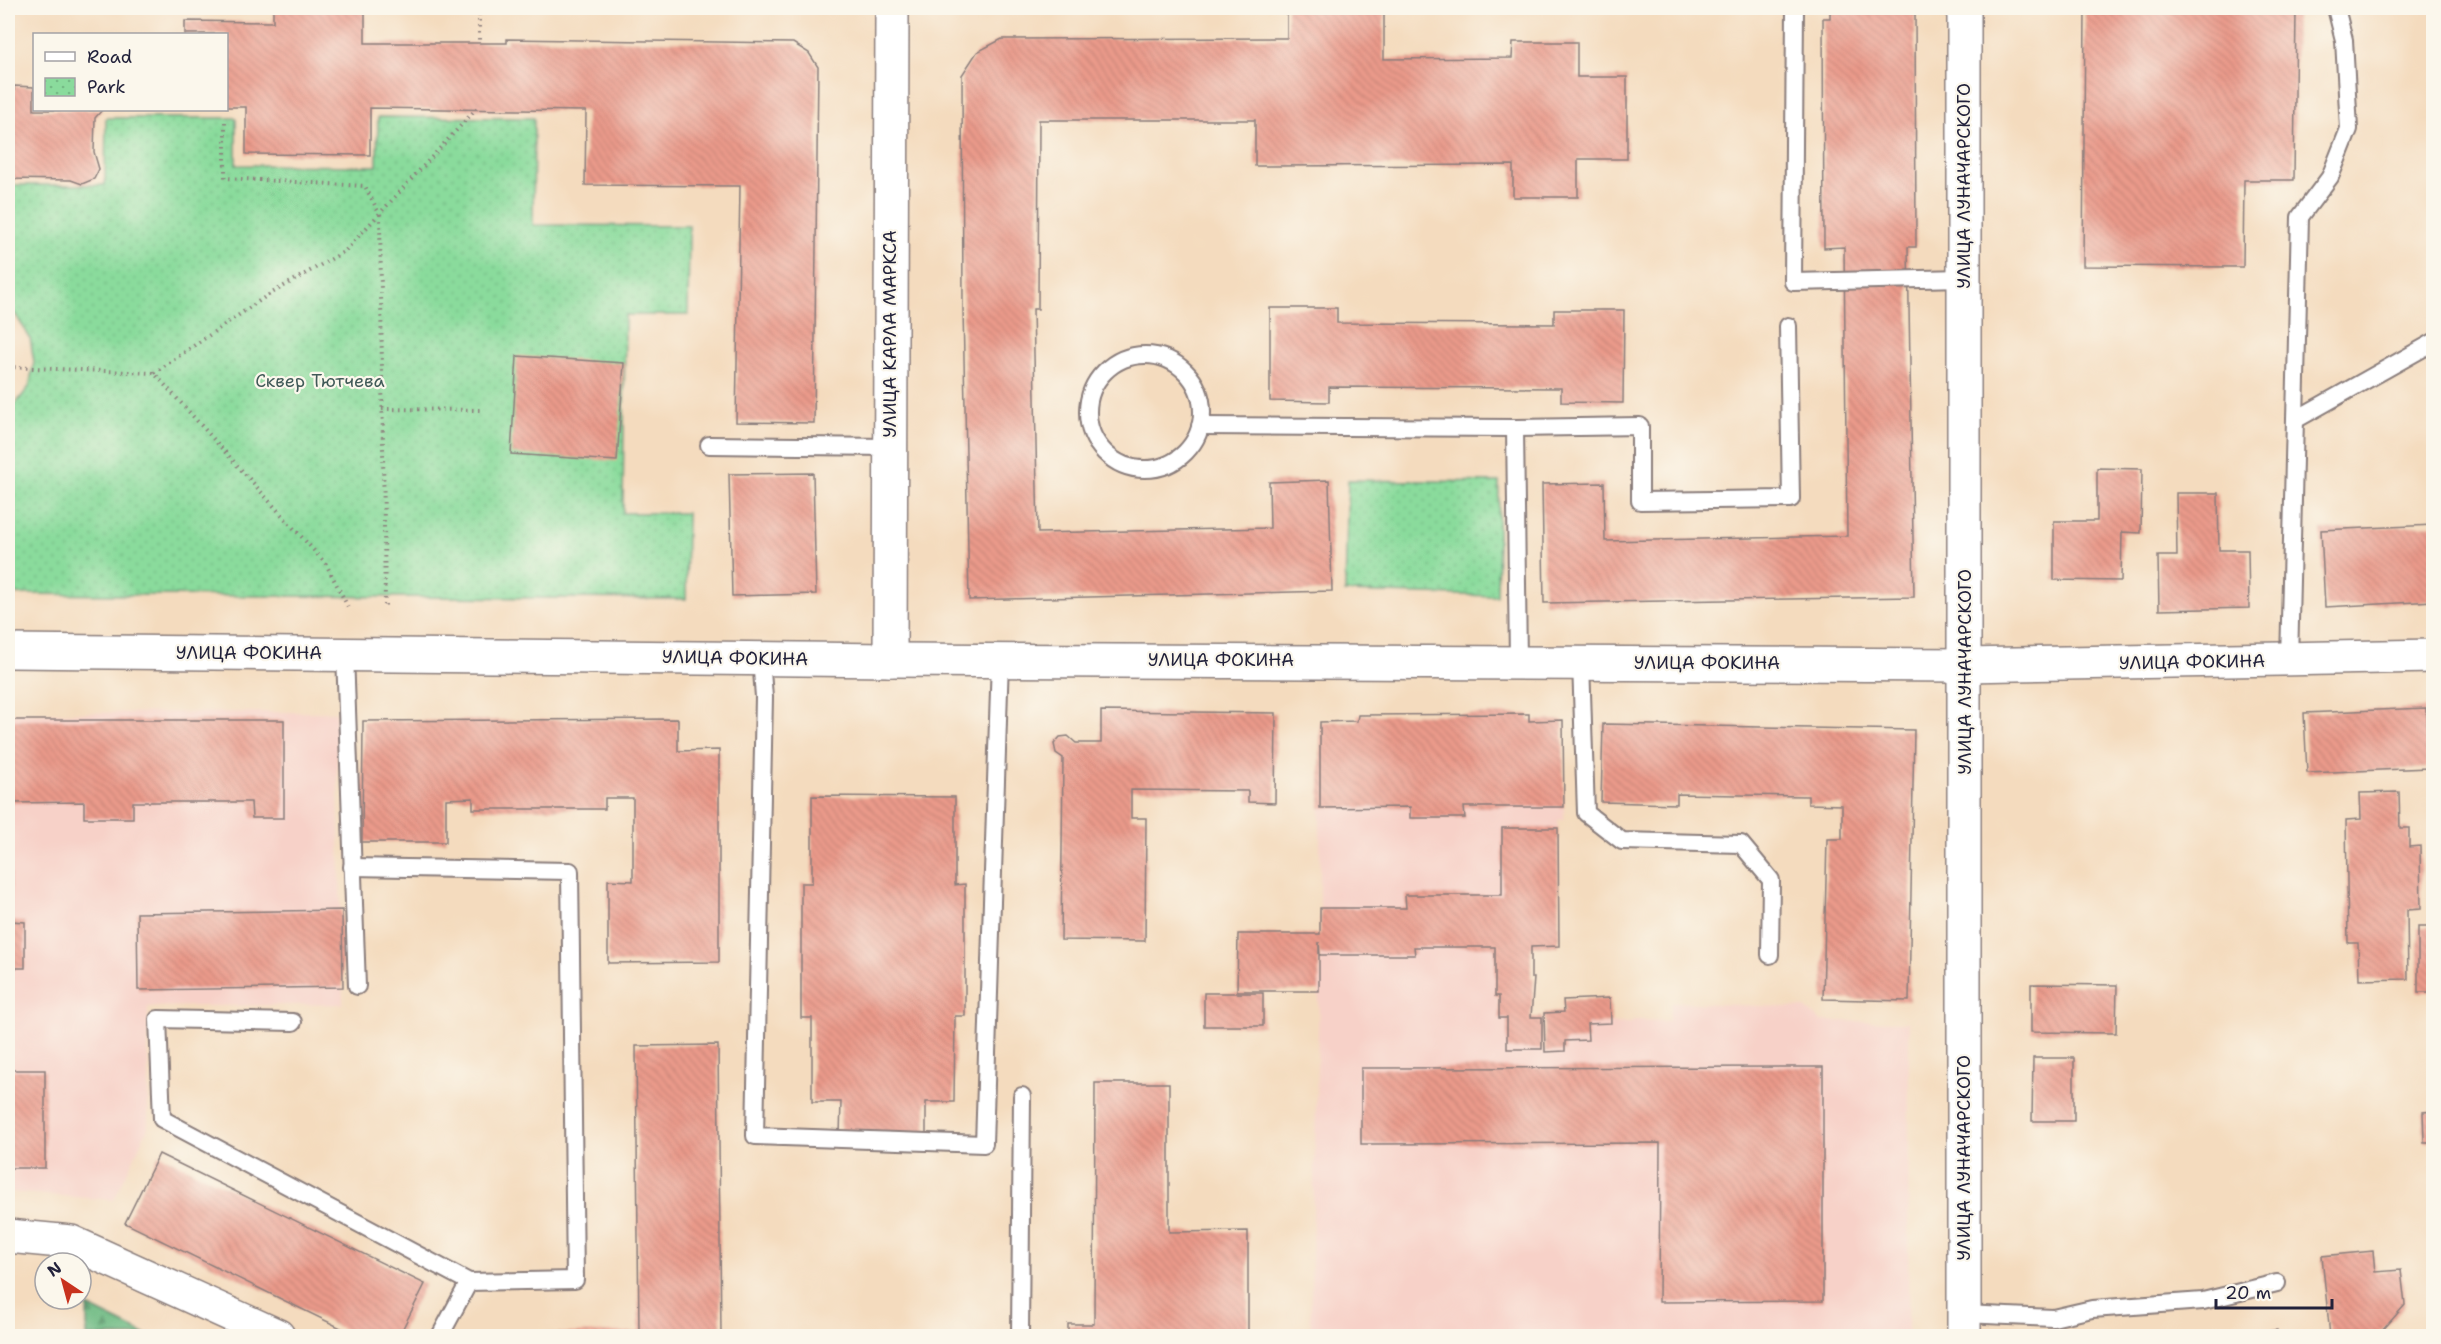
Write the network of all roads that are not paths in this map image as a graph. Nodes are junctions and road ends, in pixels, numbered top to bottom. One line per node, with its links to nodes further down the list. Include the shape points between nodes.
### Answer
1 (892, 8): 12 (main road, УЛИЦА КАРЛА МАРКСА)
2 (1795, 8): 5 (lane, via 1793,282)
3 (1964, 8): 5 (main road, УЛИЦА ЛУНАЧАРСКОГО)
4 (2336, 8): 8 (lane, via 2344,40 2349,129 2330,177 2300,217)
5 (1964, 278): 22 (main road, УЛИЦА ЛУНАЧАРСКОГО)
6 (1788, 326): 10 (lane, via 1791,499 1640,501 1640,426)
7 (2433, 342): 8 (lane)
8 (2295, 420): 20 (lane)
9 (1200, 426): 9 (lane, via 1198,390 1174,363 1157,356 1139,355 1106,370 1093,386 1087,404 1088,424 1109,458 1146,470 1165,466 1181,456 1193,443); 10 (lane)
10 (1515, 429): 19 (lane)
11 (709, 446): 12 (lane)
12 (889, 447): 17 (main road, УЛИЦА КАРЛА МАРКСА)
13 (8, 651): 14 (main road, УЛИЦА ФОКИНА)
14 (345, 654): 16 (main road, УЛИЦА ФОКИНА); 23 (lane)
15 (2433, 656): 20 (main road, УЛИЦА ФОКИНА)
16 (761, 658): 17 (main road, УЛИЦА ФОКИНА); 18 (lane, via 764,697 755,1136 984,1144)
17 (890, 660): 18 (main road, УЛИЦА ФОКИНА)
18 (1000, 660): 19 (main road, УЛИЦА ФОКИНА)
19 (1518, 661): 21 (main road, УЛИЦА ФОКИНА)
20 (2289, 661): 22 (main road, УЛИЦА ФОКИНА)
21 (1581, 662): 22 (main road, УЛИЦА ФОКИНА); 24 (lane, via 1586,813 1622,841 1741,844 1771,880)
22 (1966, 665): 31 (main road, УЛИЦА ЛУНАЧАРСКОГО)
23 (352, 867): 25 (lane); 29 (lane, via 570,871 575,1280)
24 (1770, 954)
25 (357, 986)
26 (293, 1022): 29 (lane, via 158,1019 162,1119)
27 (1022, 1096): 34 (lane)
28 (8, 1236): 32 (main road, via 72,1242)
29 (469, 1282): 33 (lane)
30 (2277, 1283): 31 (lane, via 2203,1301 2092,1309 2053,1318)
31 (1964, 1325)
32 (278, 1336)
33 (440, 1336)
34 (1020, 1336)

